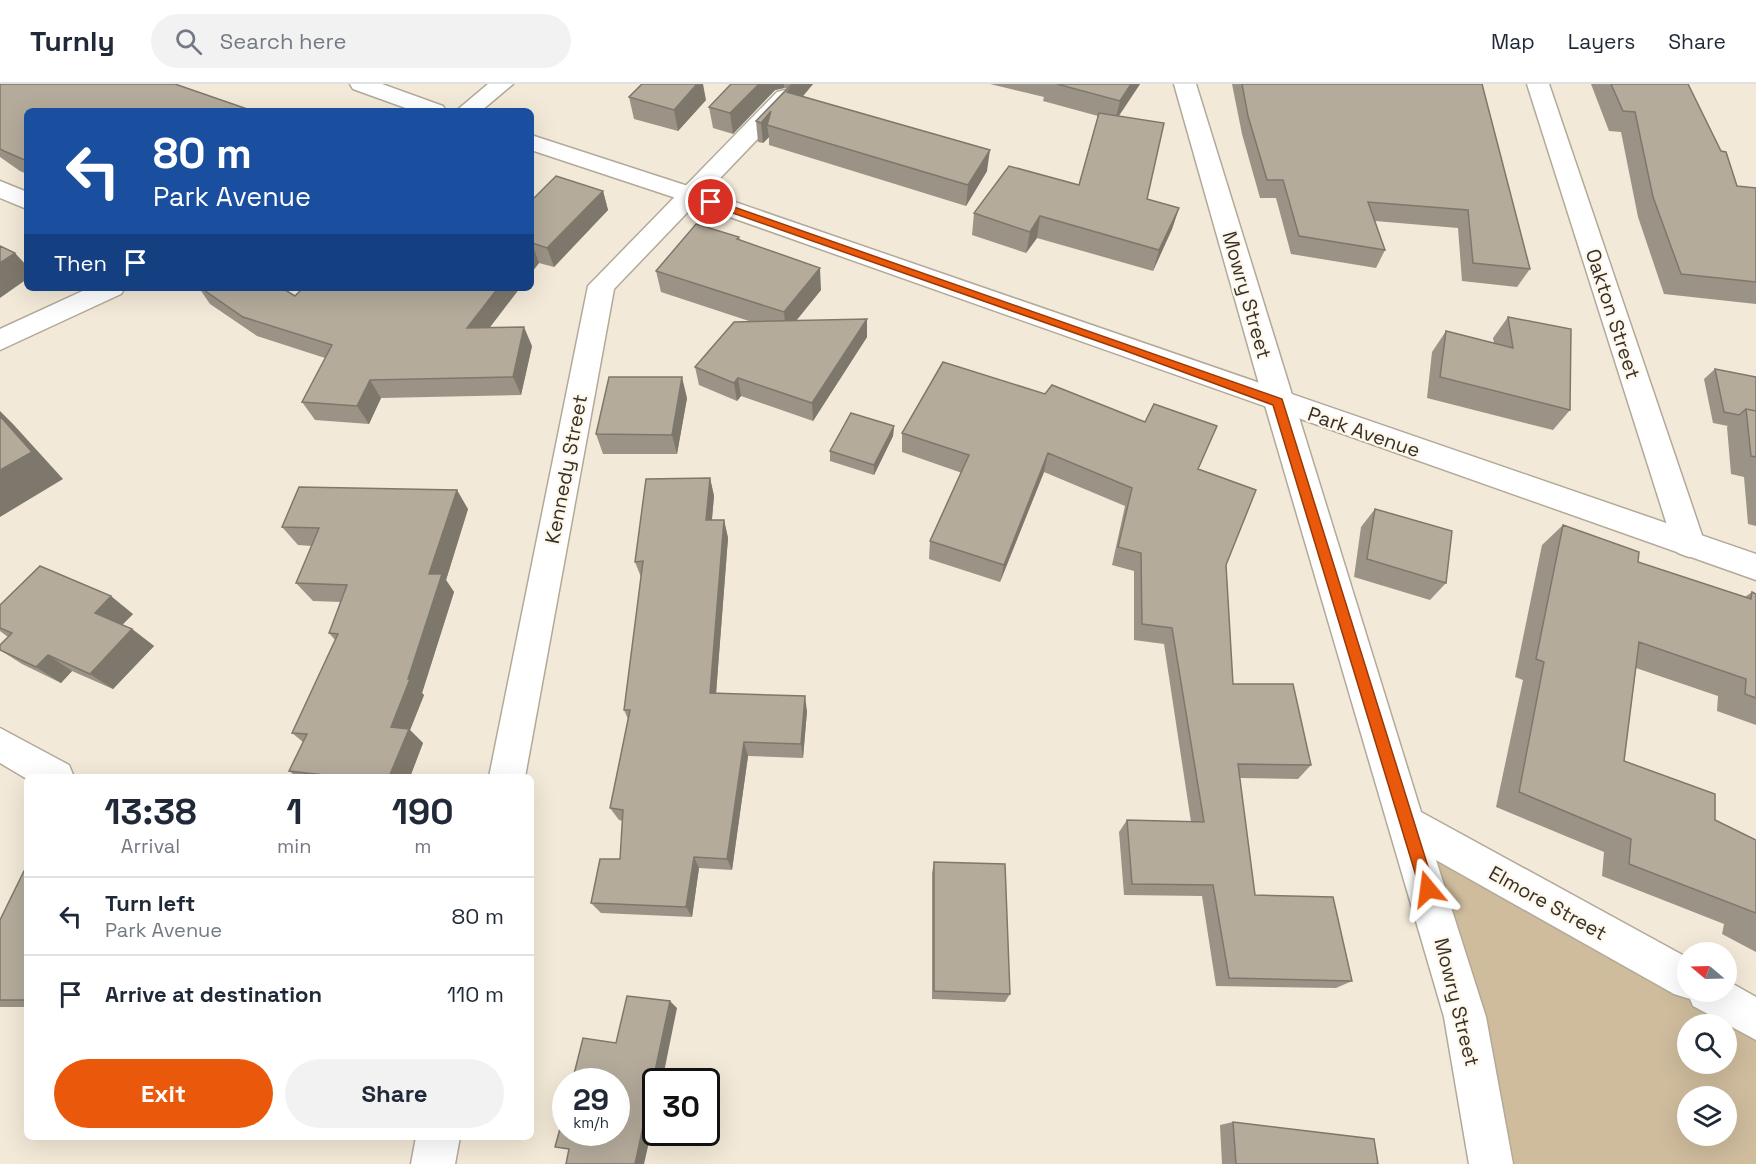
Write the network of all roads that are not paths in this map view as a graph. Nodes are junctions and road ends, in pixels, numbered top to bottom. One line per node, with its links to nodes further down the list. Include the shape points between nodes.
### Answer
1 (362, 84): 6 (street)
2 (502, 84): 7 (street)
3 (1185, 84): 14 (street, Mowry Street)
4 (1538, 84): 15 (street, Oakton Street)
5 (785, 97): 10 (street, Kennedy Street)
6 (427, 108)
7 (471, 108)
8 (534, 143): 10 (street, Park Avenue)
9 (0, 189): 11 (street)
10 (688, 194): 14 (street, Park Avenue); 19 (street, Kennedy Street, via 601,286)
11 (24, 200)
12 (106, 291): 13 (street)
13 (0, 340)
14 (1278, 402): 15 (street, Park Avenue); 20 (street, Mowry Street)
15 (1689, 544): 16 (street, Park Avenue)
16 (1756, 567)
17 (0, 744): 18 (street)
18 (51, 774)
19 (508, 774)
20 (1408, 825): 21 (street, Elmore Street); 26 (street, Mowry Street, via 1466,1017)
21 (1677, 975)
22 (1725, 1002): 23 (street)
23 (1756, 1019)
24 (437, 1140): 25 (street)
25 (433, 1164)
26 (1491, 1164)

